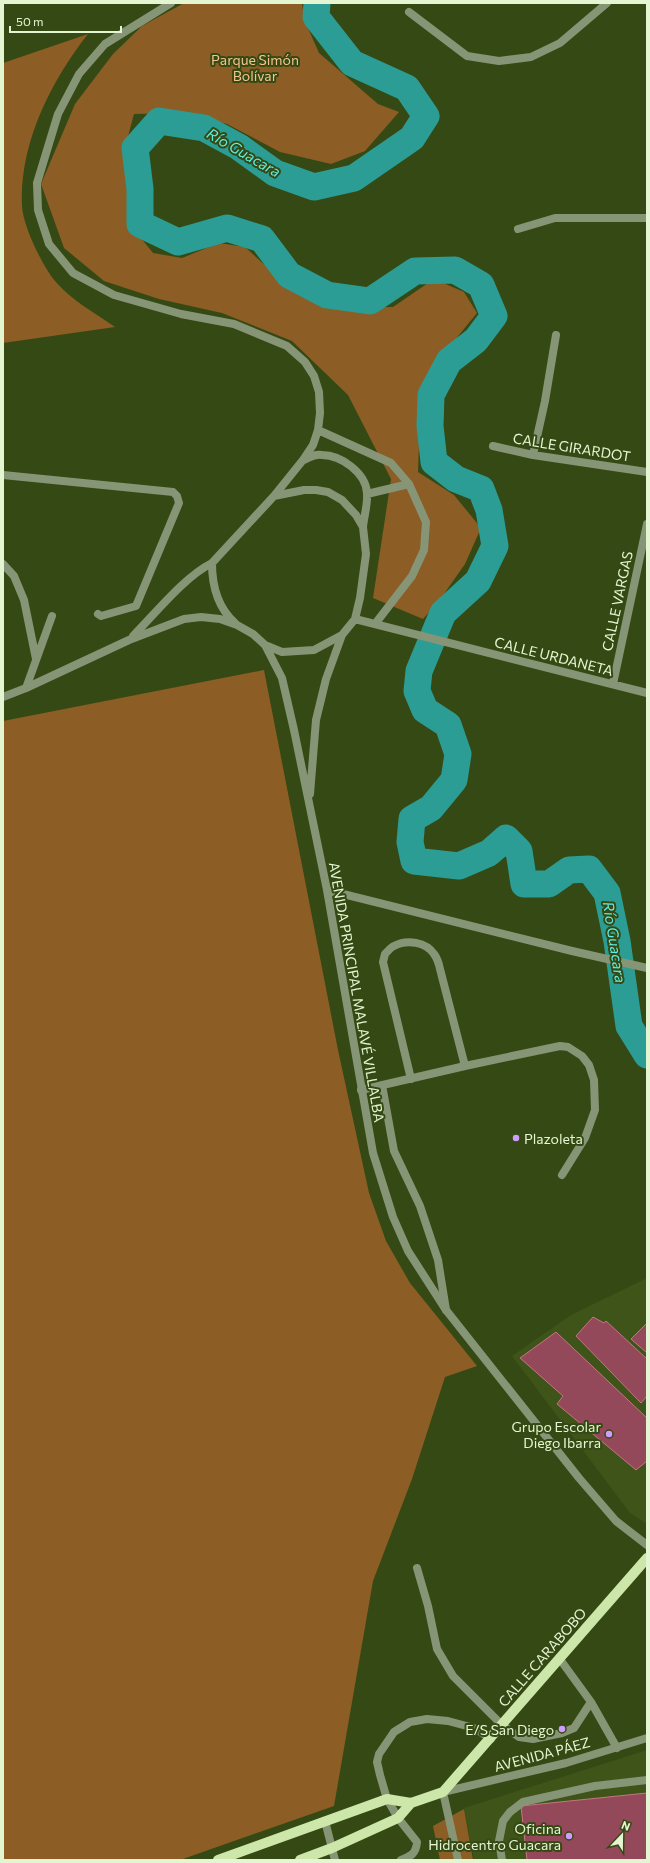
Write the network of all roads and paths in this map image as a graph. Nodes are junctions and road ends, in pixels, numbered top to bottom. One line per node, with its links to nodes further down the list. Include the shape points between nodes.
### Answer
1 (171, 3): 7 (street, via 105,44 79,74 58,114 37,183 38,210 49,244 73,273 114,295 181,314 234,324 287,346 305,362 314,376 319,392)
2 (607, 3): 3 (street, via 560,43 531,57 499,61 467,56)
3 (409, 12)
4 (647, 218): 5 (street, via 554,218)
5 (518, 229)
6 (556, 335): 9 (street)
7 (318, 430): 10 (street, via 313,445); 13 (street, via 391,462)
8 (493, 446): 9 (street, CALLE GIRARDOT)
9 (533, 455): 11 (street, CALLE GIRARDOT)
10 (303, 460): 14 (street, via 323,454 339,460 359,474); 15 (street)
11 (647, 472)
12 (3, 475): 20 (street, via 173,492 177,496 179,503 136,606 101,616)
13 (409, 484): 14 (street); 23 (street, via 426,522 424,550 412,576)
14 (367, 494): 17 (street)
15 (274, 496): 17 (street, via 304,490 328,492 342,500); 18 (street)
16 (647, 524): 29 (street, CALLE VARGAS)
17 (363, 527): 22 (street, via 366,554)
18 (212, 563): 24 (street, via 212,576 220,605); 26 (street, via 176,592)
19 (3, 564): 28 (street, via 14,576 24,600 26,620)
20 (98, 614)
21 (52, 616): 28 (street)
22 (355, 619): 23 (street, CALLE URDANETA); 25 (street)
23 (375, 624): 29 (street, CALLE URDANETA)
24 (237, 625): 26 (street, AVENIDA PRINCIPAL MALAVÉ VILLALBA, via 220,618 184,619); 27 (street, AVENIDA PRINCIPAL MALAVÉ VILLALBA)
25 (342, 635): 27 (street, via 314,650 282,652); 33 (street, via 326,679 316,720)
26 (129, 640): 30 (street, AVENIDA PRINCIPAL MALAVÉ VILLALBA)
27 (265, 645): 33 (street, AVENIDA PRINCIPAL MALAVÉ VILLALBA, via 282,678)
28 (36, 659): 30 (street)
29 (613, 684): 31 (street, CALLE URDANETA)
30 (26, 688): 32 (street, AVENIDA PRINCIPAL MALAVÉ VILLALBA)
31 (647, 693)
32 (3, 697)
33 (310, 803): 34 (street, AVENIDA PRINCIPAL MALAVÉ VILLALBA)
34 (327, 890): 35 (street); 39 (street, AVENIDA PRINCIPAL MALAVÉ VILLALBA)
35 (644, 967)
36 (465, 1066): 37 (street); 37 (street, via 434,954 421,944 406,943 394,946 385,954 383,962); 40 (street, via 560,1046 568,1047 582,1056 589,1065 594,1080 595,1110 585,1138)
37 (411, 1078): 38 (street)
38 (382, 1085): 39 (street); 41 (street, via 394,1151 420,1206 436,1253)
39 (361, 1090): 41 (street, AVENIDA PRINCIPAL MALAVÉ VILLALBA, via 372,1153 393,1217 408,1251)
40 (562, 1175)
41 (446, 1310): 42 (street, AVENIDA PRINCIPAL MALAVÉ VILLALBA, via 616,1522)
42 (647, 1545)
43 (647, 1558): 45 (main road, CALLE CARABOBO)
44 (417, 1568): 47 (street, via 437,1649 453,1676)
45 (559, 1658): 46 (street); 47 (main road, CALLE CARABOBO)
46 (591, 1702): 47 (street, via 574,1728 562,1733 534,1739 519,1737); 50 (street)
47 (502, 1725): 48 (main road, CALLE CARABOBO)
48 (490, 1738): 52 (main road, CALLE CARABOBO); 53 (street, via 474,1728 448,1721 427,1719 410,1722 394,1732 379,1754 377,1762)
49 (647, 1738): 50 (street, AVENIDA PÁEZ)
50 (617, 1748): 52 (street, AVENIDA PÁEZ, via 566,1763)
51 (647, 1780): 63 (street, via 595,1786 523,1802 503,1821 499,1841)
52 (443, 1792): 54 (main road); 62 (street)
53 (387, 1799): 54 (main road); 55 (street); 56 (main road)
54 (411, 1803): 55 (main road)
55 (398, 1818): 57 (main road); 61 (street, via 417,1842 414,1855)
56 (325, 1821): 57 (street); 59 (main road)
57 (332, 1848): 58 (main road); 60 (street)
58 (305, 1859)
59 (218, 1860)
60 (335, 1860)
61 (401, 1860)
62 (458, 1860)
63 (502, 1860)

